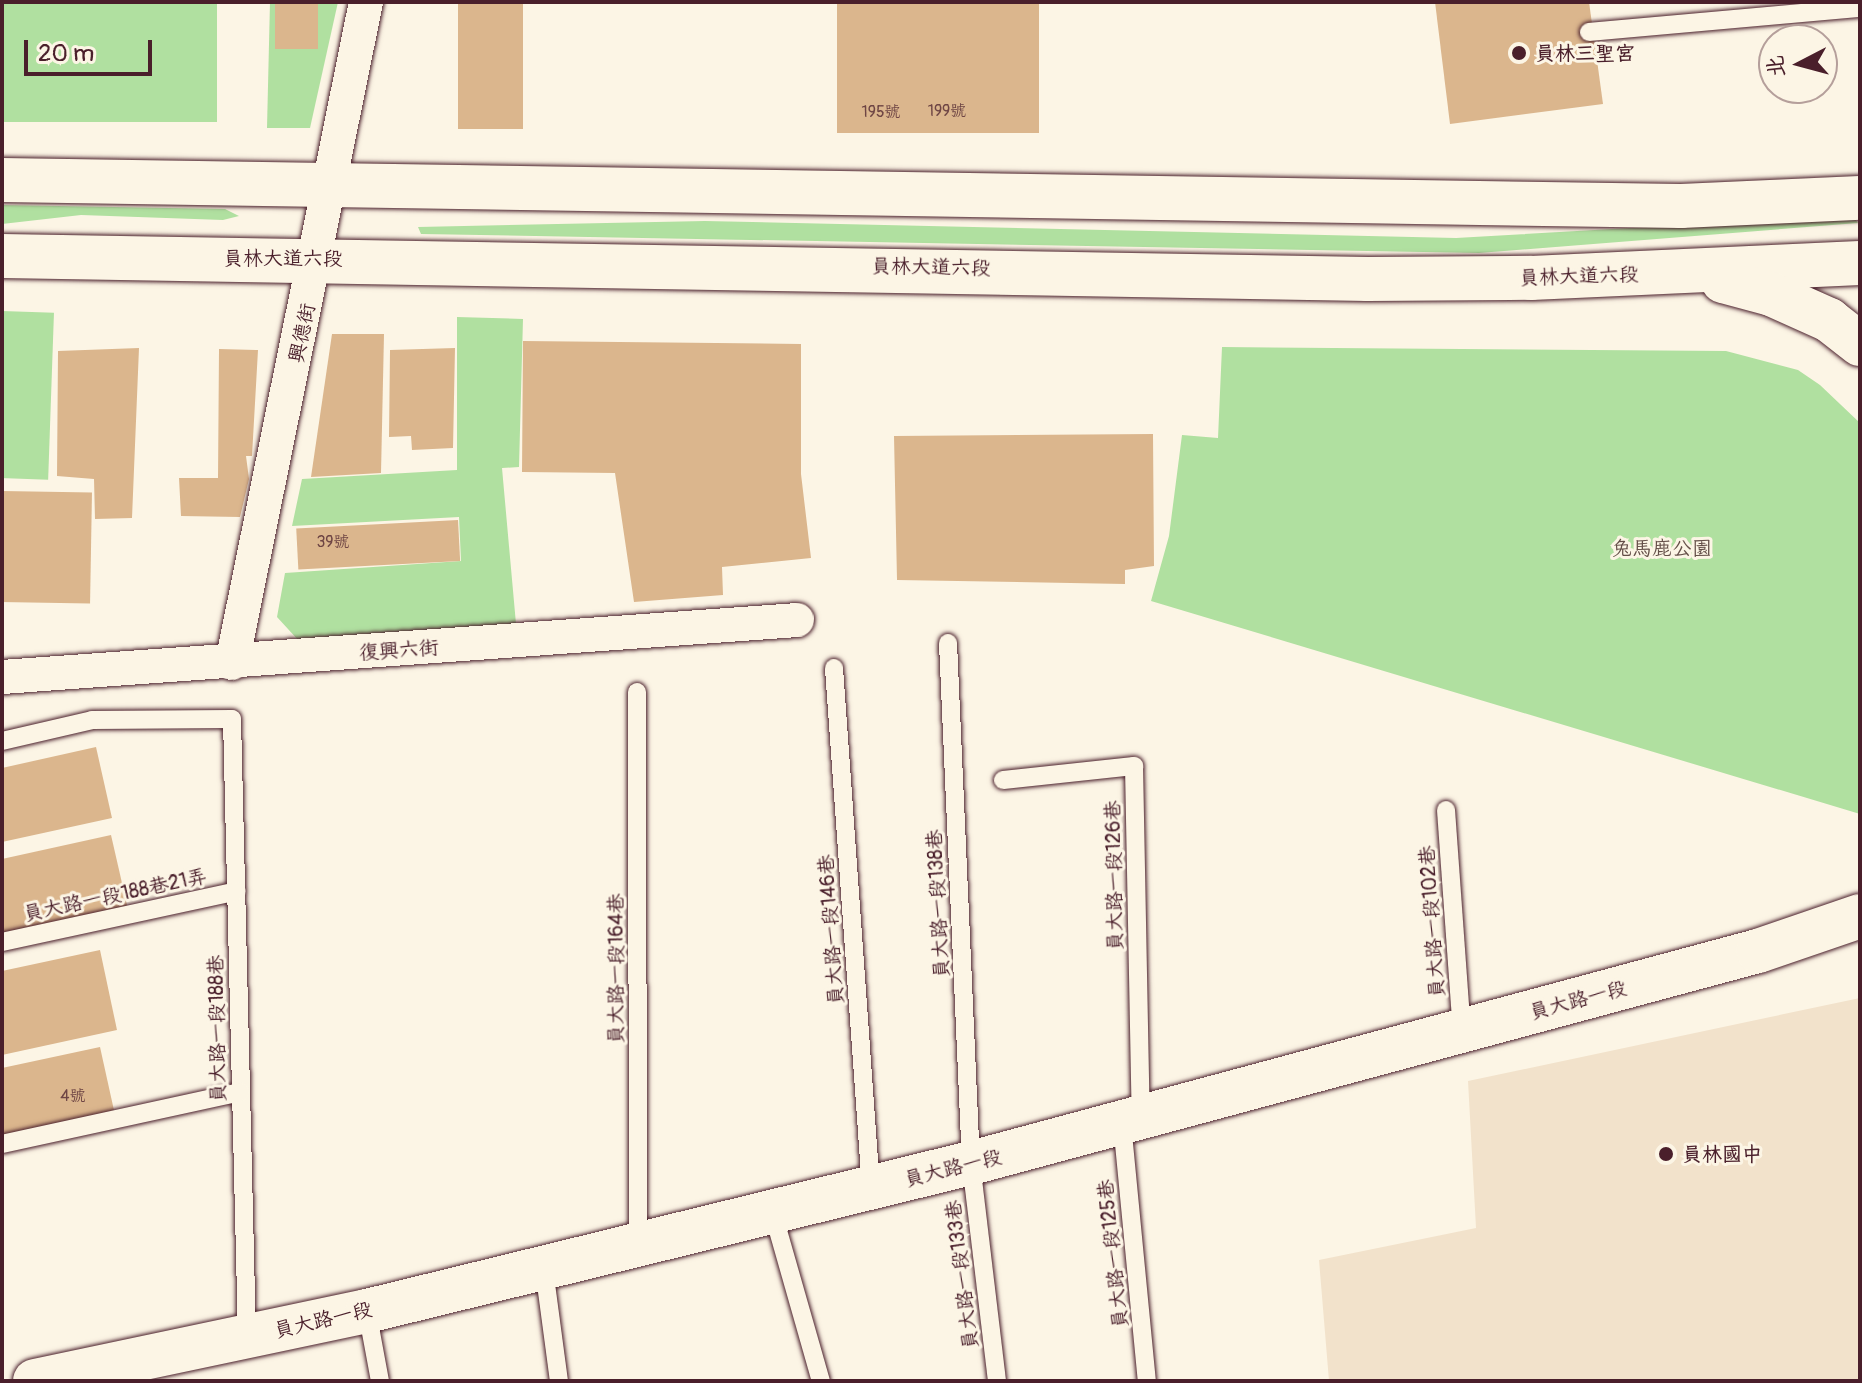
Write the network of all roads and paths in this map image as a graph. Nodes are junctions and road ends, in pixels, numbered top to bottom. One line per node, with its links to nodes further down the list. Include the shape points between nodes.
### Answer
1 (366, 2): 5 (street, 興德街)
2 (1860, 8): 3 (lane)
3 (1589, 32)
4 (2, 180): 5 (main road)
5 (332, 188): 6 (main road, via 1681,206); 8 (street, 興德街)
6 (1860, 198)
7 (2, 256): 8 (main road, 員林大道六段)
8 (318, 257): 10 (main road, 員林大道六段, via 1368,279); 14 (street, 興德街)
9 (1860, 263): 10 (main road, 員林大道六段)
10 (1690, 271): 11 (main road, via 1771,294 1829,320)
11 (1860, 344)
12 (797, 620): 14 (street, 復興六街)
13 (948, 643): 28 (lane, 員大路一段138巷)
14 (232, 663): 16 (street, 復興六街)
15 (834, 668): 29 (lane, 員大路一段146巷)
16 (2, 677)
17 (637, 692): 31 (lane, 員大路一段164巷)
18 (2, 741): 21 (lane, 員大路一段188巷, via 92,720 232,719)
19 (1003, 780): 26 (lane, 員大路一段126巷, via 1134,766)
20 (1446, 810): 24 (lane, 員大路一段102巷)
21 (237, 891): 23 (lane, 員大路一段188巷21弄); 25 (lane, 員大路一段188巷)
22 (1860, 916): 24 (main road, 員大路一段, via 1758,951)
23 (2, 942)
24 (1462, 1031): 26 (main road, 員大路一段)
25 (240, 1092): 27 (lane); 34 (lane, 員大路一段188巷)
26 (1132, 1120): 28 (main road, 員大路一段); 40 (lane, 員大路一段125巷)
27 (2, 1144)
28 (971, 1163): 29 (main road, 員大路一段); 39 (lane, 員大路一段133巷)
29 (871, 1188): 30 (main road, 員大路一段)
30 (773, 1213): 31 (main road, 員大路一段); 38 (lane)
31 (638, 1247): 32 (main road, 員大路一段)
32 (544, 1269): 33 (main road, 員大路一段); 37 (lane)
33 (367, 1311): 34 (main road, 員大路一段); 36 (lane)
34 (247, 1337): 35 (main road, 員大路一段)
35 (57, 1378)
36 (380, 1381)
37 (559, 1381)
38 (821, 1381)
39 (997, 1381)
40 (1147, 1381)

